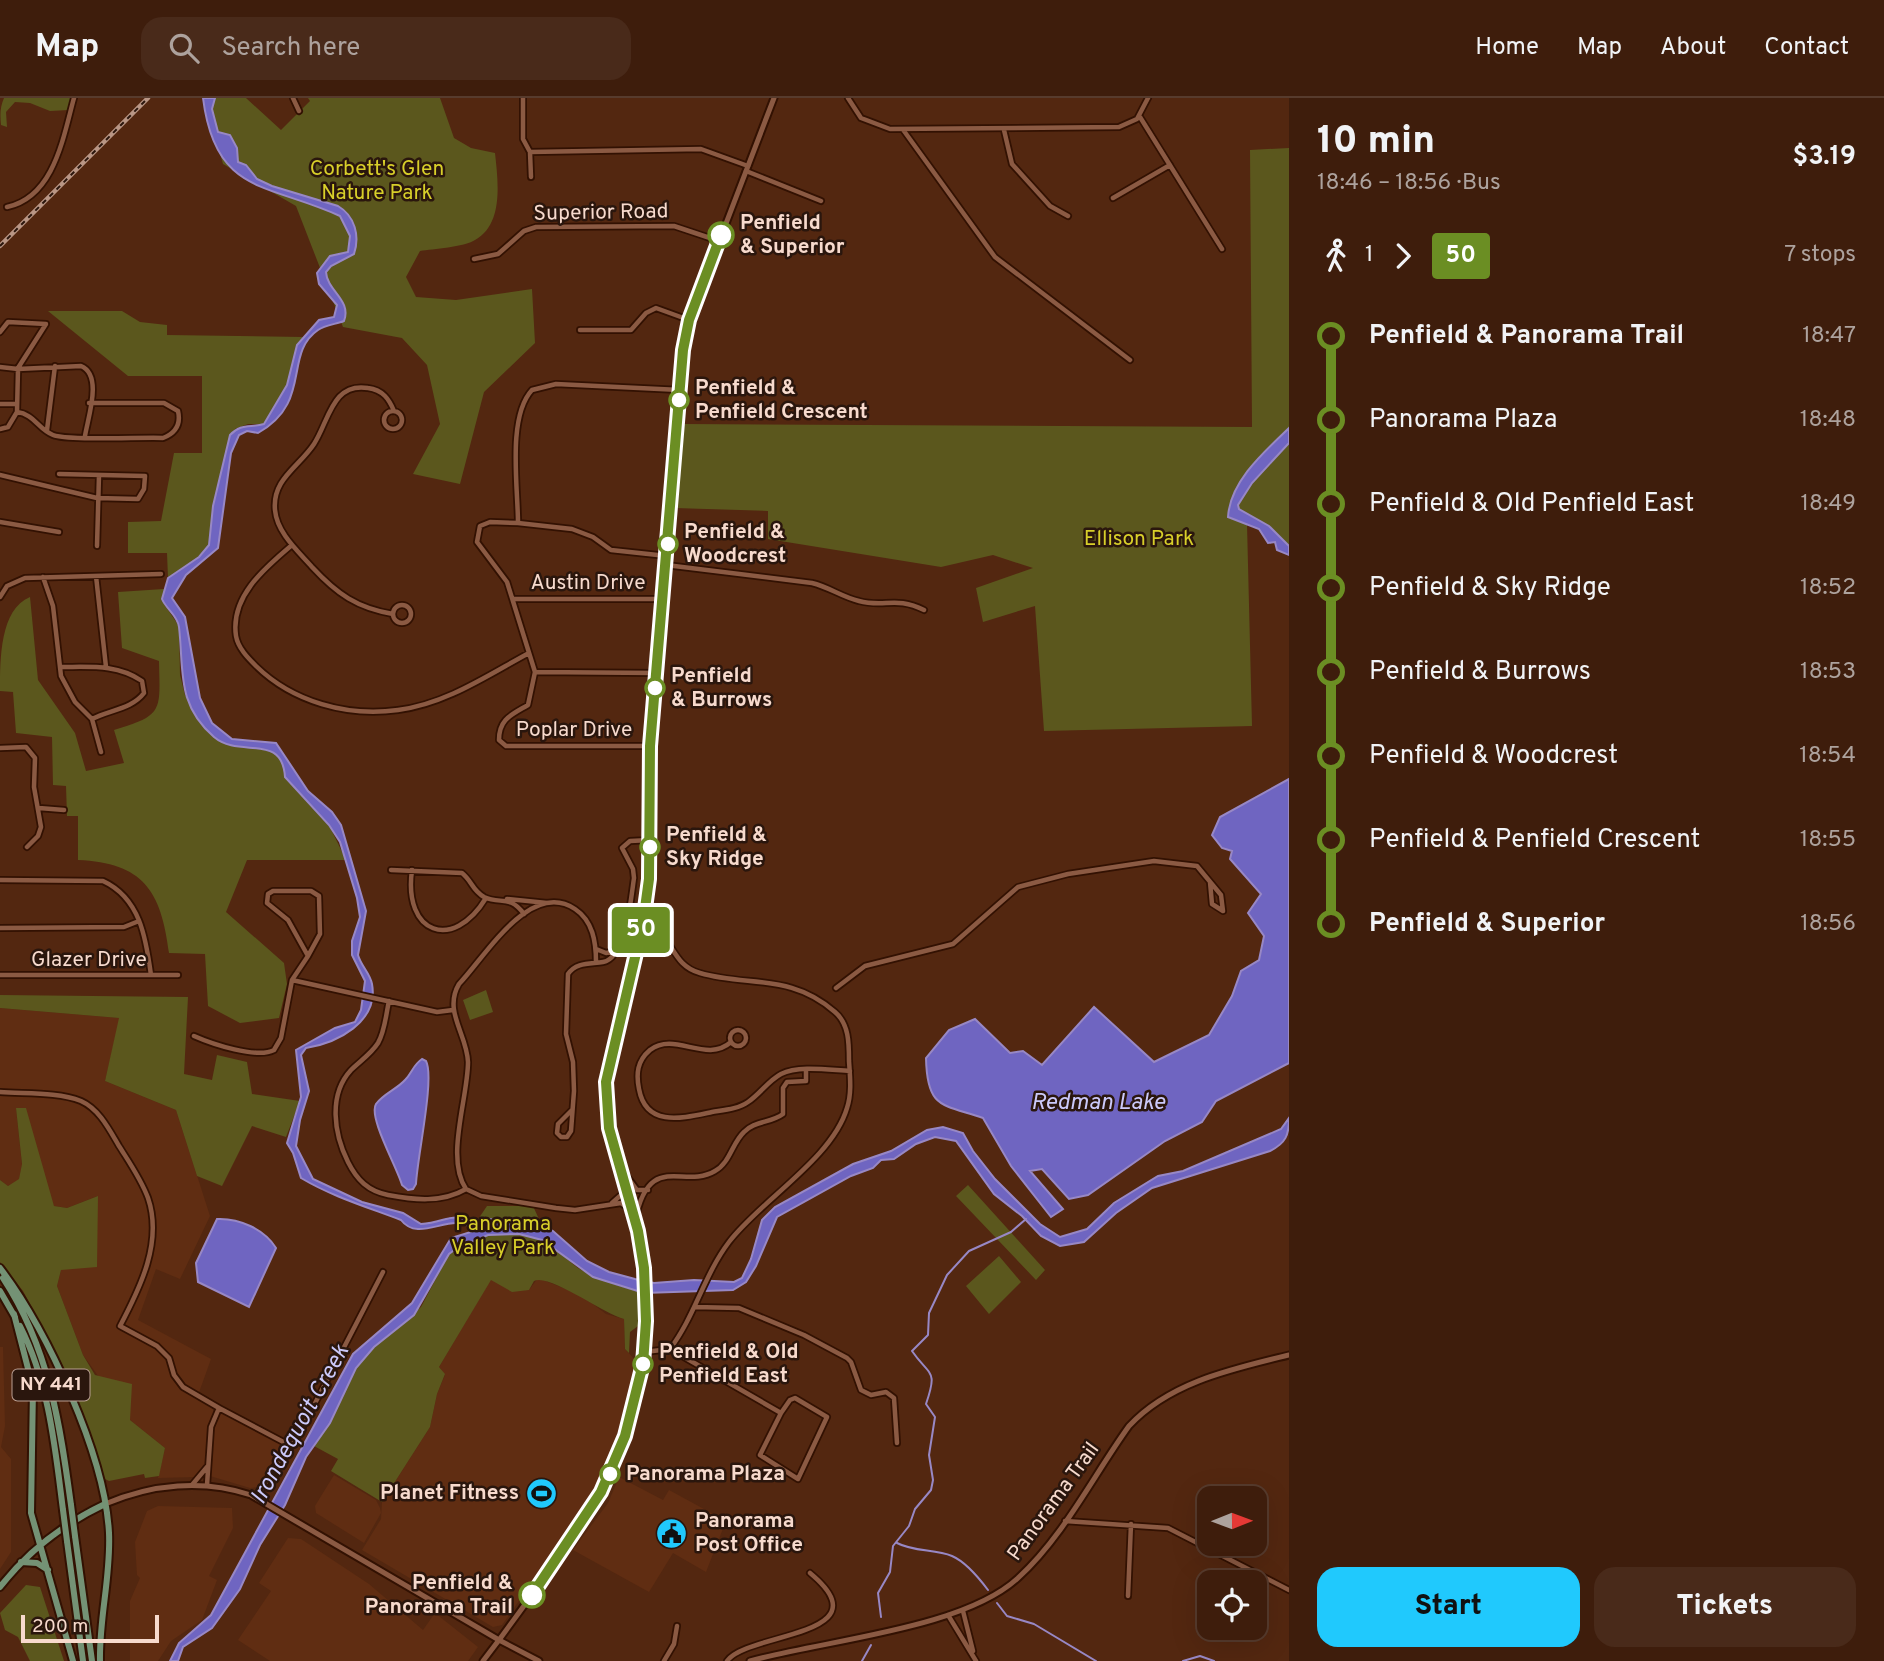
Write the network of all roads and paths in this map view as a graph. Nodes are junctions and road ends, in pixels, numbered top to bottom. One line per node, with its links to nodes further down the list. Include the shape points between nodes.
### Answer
1 (74, 98): 17 (street, via 51,171 21,204)
2 (293, 98): 7 (street)
3 (523, 98): 11 (street, via 523,139)
4 (774, 98): 13 (main road)
5 (848, 98): 10 (street, via 868,123)
6 (1148, 98): 8 (street)
7 (299, 111)
8 (1140, 117): 9 (street, via 1119,127); 12 (street)
9 (1004, 130): 10 (street); 18 (street, via 1012,164 1050,206)
10 (904, 131): 25 (street, via 995,257)
11 (530, 152): 13 (street, via 705,149); 14 (street)
12 (1170, 165): 15 (street); 20 (street)
13 (747, 168): 16 (street); 19 (main road)
14 (531, 177)
15 (1113, 198)
16 (821, 201)
17 (6, 207)
18 (1068, 216)
19 (719, 241): 21 (street, Superior Road, via 670,225 544,227 524,231 498,254); 22 (main road)
20 (1222, 249)
21 (474, 259)
22 (689, 320): 23 (street, via 656,308 631,330); 29 (main road)
23 (580, 330)
24 (0, 332): 28 (street, via 8,322 45,322)
25 (1130, 360)
26 (55, 366): 28 (street); 30 (street, via 88,369 93,380); 36 (street)
27 (0, 367): 28 (street)
28 (18, 369): 32 (street)
29 (680, 390): 43 (street, via 556,384 531,390 522,405 518,427); 47 (main road)
30 (89, 402): 37 (street); 37 (street, via 164,403 174,407 179,421 174,432 163,438)
31 (0, 404): 32 (street)
32 (16, 404): 34 (street)
33 (394, 411): 45 (street, via 390,400 370,388 349,390 335,400 315,442 276,494 277,522)
34 (16, 412): 35 (street, via 8,427); 36 (street, via 31,416)
35 (0, 429)
36 (47, 431): 37 (street, via 54,436)
37 (85, 436)
38 (59, 474): 40 (street)
39 (0, 475): 41 (street)
40 (99, 475): 41 (street); 41 (street, via 145,476 145,484 138,499)
41 (97, 498): 46 (street)
42 (0, 522): 44 (street)
43 (518, 523): 47 (street, via 578,530 611,550); 53 (street, via 486,523 476,535 503,573)
44 (59, 532)
45 (292, 545): 56 (street, via 346,600); 57 (street, via 253,582 240,606 236,636 258,668 301,699 359,710 401,710 453,694)
46 (97, 546)
47 (667, 556): 48 (main road)
48 (666, 565): 54 (main road); 55 (street, via 812,583 860,602 906,601)
49 (161, 575): 50 (street)
50 (96, 576): 51 (street); 59 (street)
51 (43, 577): 52 (street, via 18,579); 58 (street, via 53,606)
52 (0, 597)
53 (513, 599): 54 (street, Austin Drive); 57 (street)
54 (663, 599): 61 (main road)
55 (924, 610)
56 (393, 614): 56 (street, via 403,604 412,615 404,623)
57 (529, 653): 60 (street)
58 (61, 667): 59 (street); 62 (street, via 75,702)
59 (106, 667): 62 (street, via 142,681 144,694 132,705)
60 (535, 672): 61 (street); 63 (street, Poplar Drive, via 528,705 504,718 499,727 499,740 506,746)
61 (656, 673): 63 (main road)
62 (92, 719): 65 (street)
63 (650, 746): 68 (main road)
64 (0, 748): 66 (street, via 26,747 33,754)
65 (101, 752)
66 (38, 808): 67 (street); 69 (street, via 40,832)
67 (64, 810)
68 (650, 840): 79 (main road); 82 (street, via 629,841 622,848 634,878)
69 (27, 847)
70 (391, 870): 71 (street)
71 (412, 870): 74 (street, via 462,873 471,889); 74 (street, via 413,909 435,928 463,924)
72 (0, 880): 78 (street, via 103,881 129,899)
73 (1210, 882): 73 (street, via 1222,897 1223,911 1212,904); 89 (street, via 1197,866 1154,861 1018,887 953,944 865,966)
74 (485, 898): 75 (street)
75 (504, 900): 76 (street); 77 (street, via 516,904)
76 (548, 903): 77 (street); 81 (street, via 567,905 582,915)
77 (524, 914): 91 (street, via 508,926 459,984)
78 (139, 921): 80 (street, via 124,927); 86 (street, via 147,940)
79 (643, 923): 95 (street, via 659,929 679,960 695,972 778,983 834,1011 847,1033); 98 (main road, via 606,1082 609,1125)
80 (0, 928)
81 (596, 950): 82 (street); 84 (street)
82 (618, 950): 84 (street, via 607,961)
83 (308, 956): 83 (street, via 320,934 318,894 269,892 267,903 292,925); 88 (street)
84 (596, 962): 97 (street, via 577,965 566,980 566,1034 574,1073)
85 (0, 975): 86 (street, Glazer Drive)
86 (151, 975): 87 (street, Glazer Drive)
87 (178, 975)
88 (292, 980): 90 (street); 92 (street, via 281,1038 274,1050 262,1054)
89 (836, 988)
90 (389, 1001): 91 (street, via 436,1012); 100 (street, via 377,1044 351,1071 338,1094 336,1122 344,1153 365,1186 382,1194 434,1199)
91 (453, 1010): 100 (street, via 468,1058 457,1157)
92 (194, 1036)
93 (731, 1042): 94 (street, via 712,1051 667,1044 653,1048 642,1059 637,1074 643,1102 664,1119 681,1119 737,1107 781,1074)
94 (806, 1070): 95 (street); 101 (street, via 806,1081 787,1082 783,1088 783,1114 745,1130 720,1169 708,1175 669,1174)
95 (850, 1070): 109 (street, via 849,1101 839,1125 800,1172 744,1223)
96 (0, 1092): 114 (street, via 68,1098 92,1108 102,1119 142,1184 153,1222 141,1284 120,1326 163,1350 183,1387)
97 (572, 1110): 97 (street, via 571,1131 561,1137 558,1124)
98 (621, 1167): 99 (main road); 101 (street, via 637,1190)
99 (625, 1184): 102 (street); 103 (main road)
100 (466, 1189): 102 (street, via 481,1196 556,1208)
101 (648, 1189): 104 (street)
102 (612, 1203): 103 (street)
103 (632, 1211): 104 (main road)
104 (635, 1221): 112 (main road, via 644,1268)
105 (0, 1268): 122 (main road, via 34,1320 66,1383)
106 (383, 1272): 117 (street)
107 (0, 1275): 139 (main road, NY 441, bridge, via 31,1328 47,1370 58,1417)
108 (0, 1291): 110 (main road, NY 441)
109 (695, 1307): 111 (street); 116 (street, via 739,1308 847,1358 861,1390 871,1395 886,1392 894,1398)
110 (14, 1314): 125 (main road, via 33,1388 29,1499); 138 (main road, NY 441, bridge, via 47,1401)
111 (670, 1349): 112 (street); 115 (street)
112 (644, 1352): 135 (main road, via 626,1432 601,1492)
113 (1289, 1355): 123 (main road, Panorama Trail, via 1215,1375 1156,1403 1129,1426)
114 (219, 1408): 117 (street); 118 (street, via 211,1427)
115 (781, 1413): 115 (street, via 760,1452 762,1458 798,1479 827,1417 795,1398)
116 (897, 1443)
117 (291, 1446): 121 (street)
118 (209, 1463): 119 (street); 120 (street)
119 (191, 1485): 120 (main road); 122 (main road, via 157,1488)
120 (207, 1485): 121 (main road)
121 (257, 1498): 135 (main road)
122 (106, 1504): 125 (main road, via 67,1524); 140 (main road, via 109,1552)
123 (1065, 1521): 124 (street); 132 (main road, Panorama Trail, via 1021,1576)
124 (1131, 1524): 130 (street, via 1173,1530); 131 (street)
125 (40, 1545): 126 (main road); 127 (main road)
126 (21, 1562): 127 (main road, via 37,1563); 129 (main road)
127 (48, 1570): 137 (main road)
128 (810, 1573): 144 (street, via 831,1592 834,1606 829,1615 790,1637 734,1654)
129 (0, 1587)
130 (1289, 1590)
131 (1128, 1596)
132 (963, 1611): 133 (main road, Panorama Trail); 136 (street)
133 (948, 1615): 136 (street); 145 (main road, Panorama Trail)
134 (677, 1626): 143 (street, via 674,1644)
135 (499, 1640): 141 (main road); 142 (main road)
136 (975, 1658)
137 (73, 1661)
138 (83, 1661)
139 (92, 1661)
140 (100, 1661)
141 (483, 1661)
142 (539, 1661)
143 (663, 1661)
144 (727, 1661)
145 (750, 1661)

